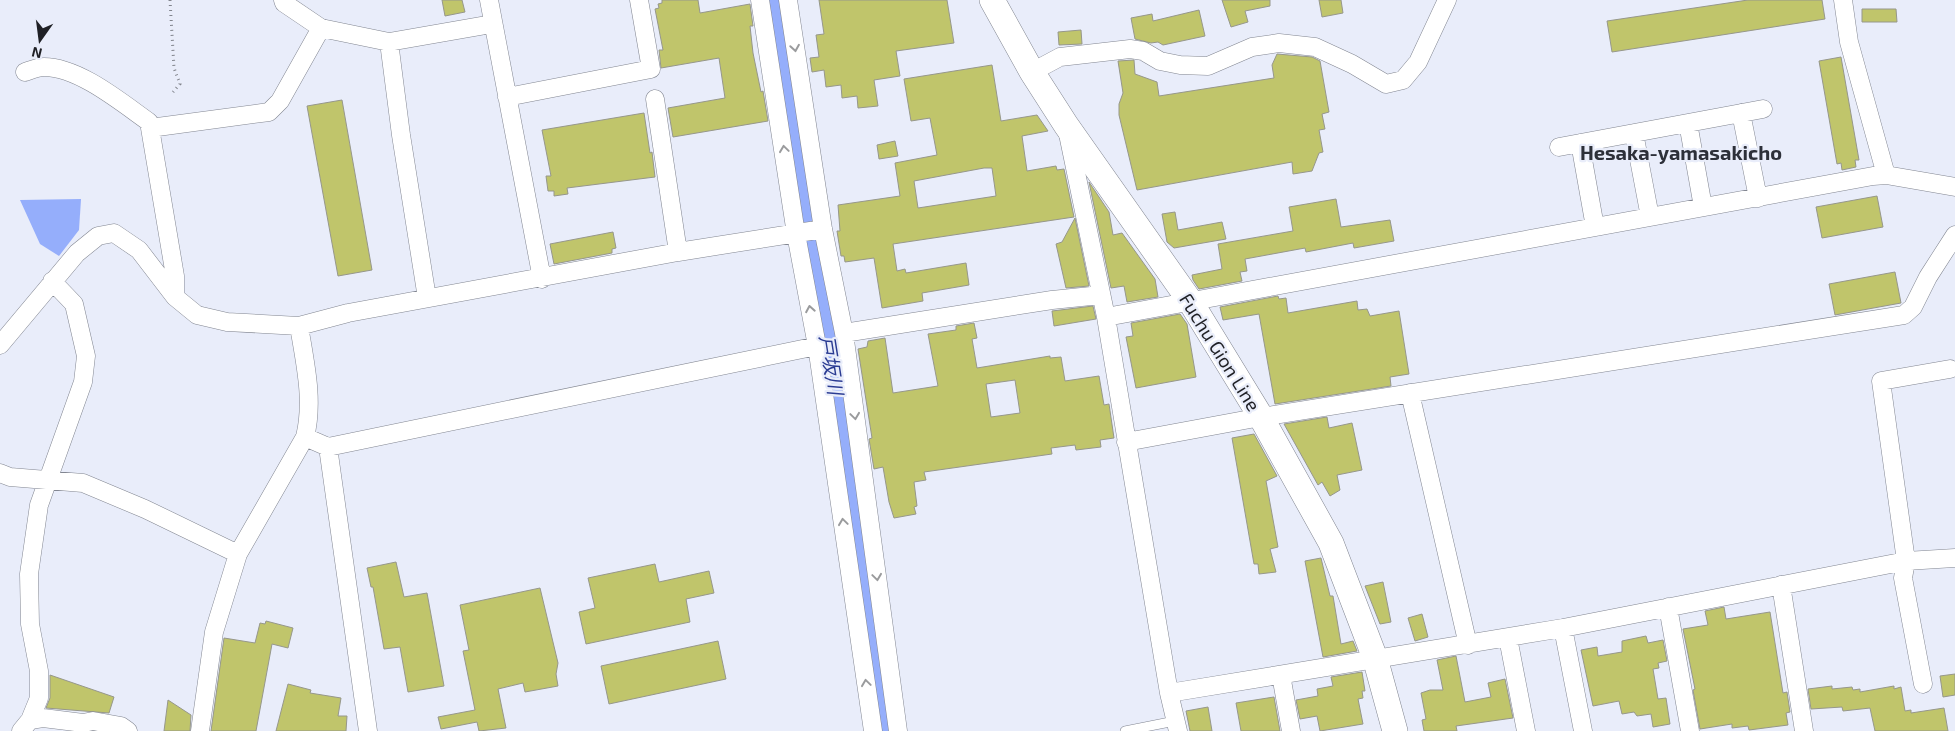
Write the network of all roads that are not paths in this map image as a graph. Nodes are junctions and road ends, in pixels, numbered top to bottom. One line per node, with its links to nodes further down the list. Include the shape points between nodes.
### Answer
1 (283, 0): 10 (street)
2 (489, 0): 9 (street)
3 (639, 0): 14 (street, via 651,70)
4 (760, 0): 31 (street, one-way to 4)
5 (788, 0): 30 (street, one-way to 30)
6 (992, 0): 13 (main road, Fuchu Gion Line)
7 (1447, 0): 13 (street, via 1418,62 1403,80 1386,84 1315,47 1279,43 1252,48 1208,66 1160,61 1130,49 1060,57)
8 (1842, 0): 24 (street, via 1849,42)
9 (492, 24): 11 (street); 14 (street)
10 (321, 28): 11 (street); 20 (street, via 280,101 269,112)
11 (389, 42): 38 (street)
12 (26, 72): 20 (street, via 43,67 61,70 102,88 149,122)
13 (1032, 72): 19 (main road, Fuchu Gion Line)
14 (507, 98): 34 (street)
15 (655, 99): 33 (street)
16 (1763, 109): 17 (street)
17 (1742, 113): 18 (street); 26 (street)
18 (1688, 123): 21 (street); 27 (street)
19 (1066, 125): 36 (street); 39 (main road, Fuchu Gion Line)
20 (150, 128): 37 (street, via 176,276)
21 (1634, 133): 22 (street); 28 (street)
22 (1580, 143): 23 (street); 29 (street)
23 (1559, 147)
24 (1886, 175): 25 (street); 26 (street)
25 (1955, 187)
26 (1758, 198): 27 (street)
27 (1703, 208): 28 (street)
28 (1650, 217): 29 (street)
29 (1595, 227): 39 (street)
30 (823, 229): 31 (street); 42 (street)
31 (796, 234): 33 (street); 44 (street, one-way to 31)
32 (1955, 235): 46 (street, via 1913,308 1904,314)
33 (678, 252): 34 (street)
34 (542, 278): 38 (street)
35 (52, 281): 37 (street, via 77,253 98,236 114,233 139,250); 43 (street); 52 (street, via 74,304 86,356 83,382)
36 (1101, 295): 40 (street); 42 (street)
37 (175, 297): 41 (street, via 197,315 228,322)
38 (427, 298): 41 (street)
39 (1190, 301): 40 (street); 47 (main road, Fuchu Gion Line)
40 (1106, 317): 49 (street)
41 (299, 326): 48 (street, via 309,390 309,422)
42 (844, 333): 71 (street, one-way to 71)
43 (0, 345)
44 (817, 346): 50 (street); 70 (street, one-way to 44)
45 (1950, 369): 55 (street, via 1881,381)
46 (1410, 394): 47 (street); 60 (street)
47 (1261, 417): 49 (street); 61 (main road, Fuchu Gion Line, via 1331,543)
48 (305, 437): 50 (street); 53 (street)
49 (1126, 442): 64 (street)
50 (328, 447): 69 (street)
51 (0, 473): 52 (street)
52 (48, 481): 53 (street, via 82,483); 65 (street, via 40,505 29,574 30,624 39,671 39,698)
53 (238, 554): 68 (street, via 214,632)
54 (1955, 558): 55 (street)
55 (1906, 561): 56 (street); 63 (street, via 1903,578)
56 (1781, 585): 57 (street); 78 (street)
57 (1668, 608): 58 (street); 77 (street)
58 (1563, 628): 59 (street); 76 (street)
59 (1508, 638): 60 (street); 75 (street)
60 (1468, 645): 61 (street)
61 (1375, 658): 62 (street); 74 (main road, Fuchu Gion Line)
62 (1281, 675): 64 (street); 73 (street)
63 (1923, 684)
64 (1169, 693): 66 (street)
65 (25, 726): 67 (street, via 43,718 83,723 93,721 121,726)
66 (1176, 726): 72 (lane)
67 (128, 731)
68 (200, 731)
69 (368, 731)
70 (873, 731)
71 (898, 731)
72 (1125, 731)
73 (1291, 731)
74 (1395, 731)
75 (1526, 731)
76 (1582, 731)
77 (1690, 731)
78 (1804, 731)

